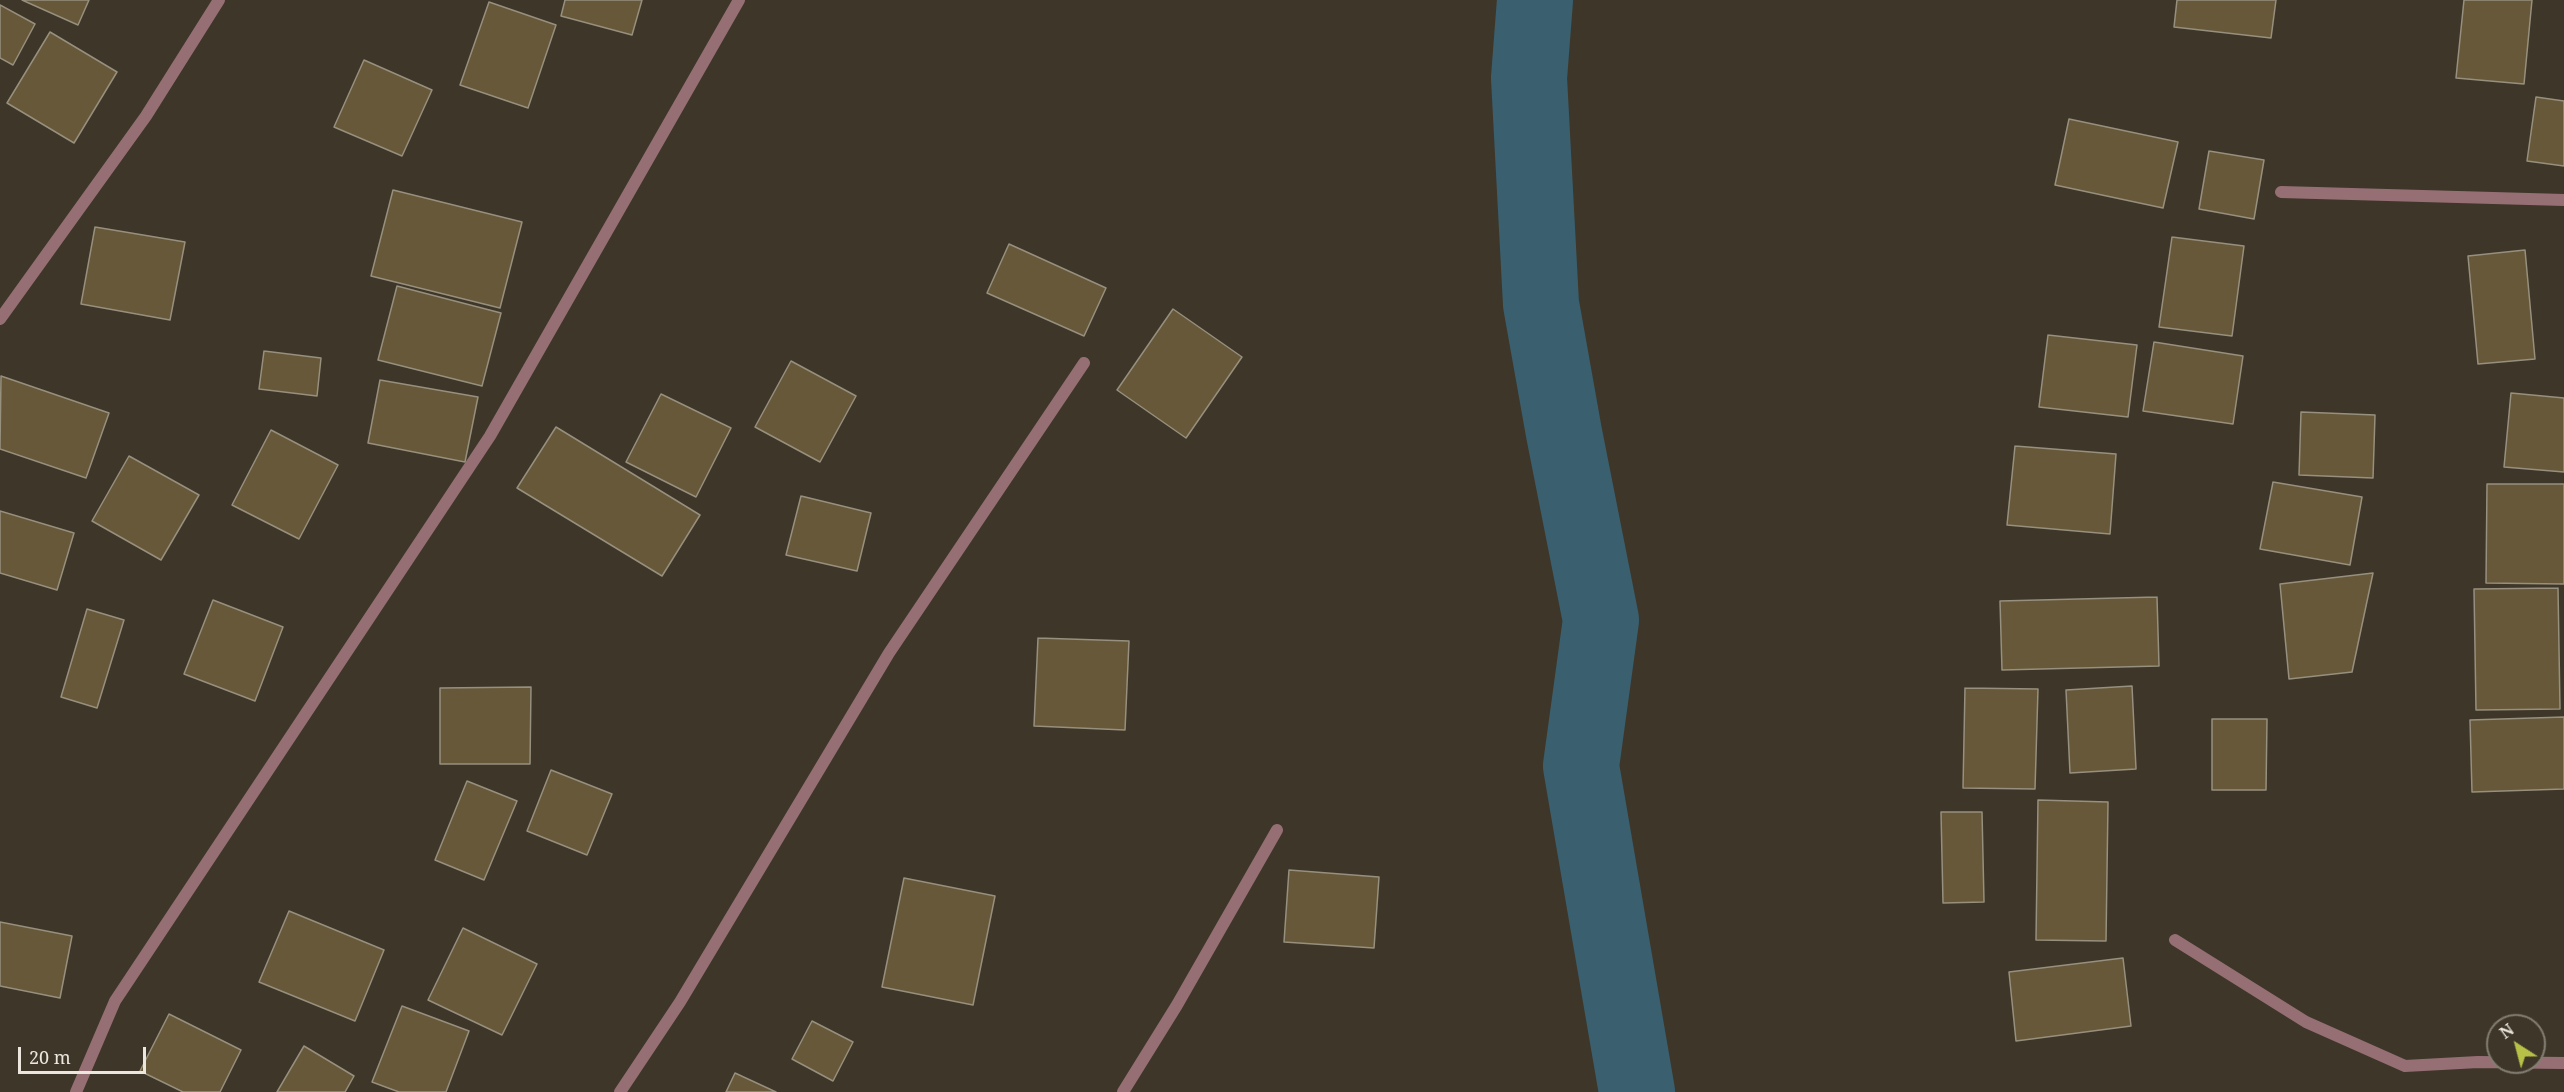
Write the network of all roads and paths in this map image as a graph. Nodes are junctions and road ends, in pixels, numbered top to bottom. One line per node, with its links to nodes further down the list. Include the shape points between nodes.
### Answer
1 (219, 0): 5 (street, via 146,116)
2 (739, 0): 10 (street, via 490,436 115,1001)
3 (2281, 192): 4 (street)
4 (2564, 201)
5 (0, 319)
6 (1083, 363): 11 (street, via 889,653 680,1002)
7 (1277, 830): 12 (street)
8 (2175, 940): 9 (street, via 2306,1022 2405,1066)
9 (2564, 1063)
10 (76, 1092)
11 (621, 1092)
12 (1123, 1092)

